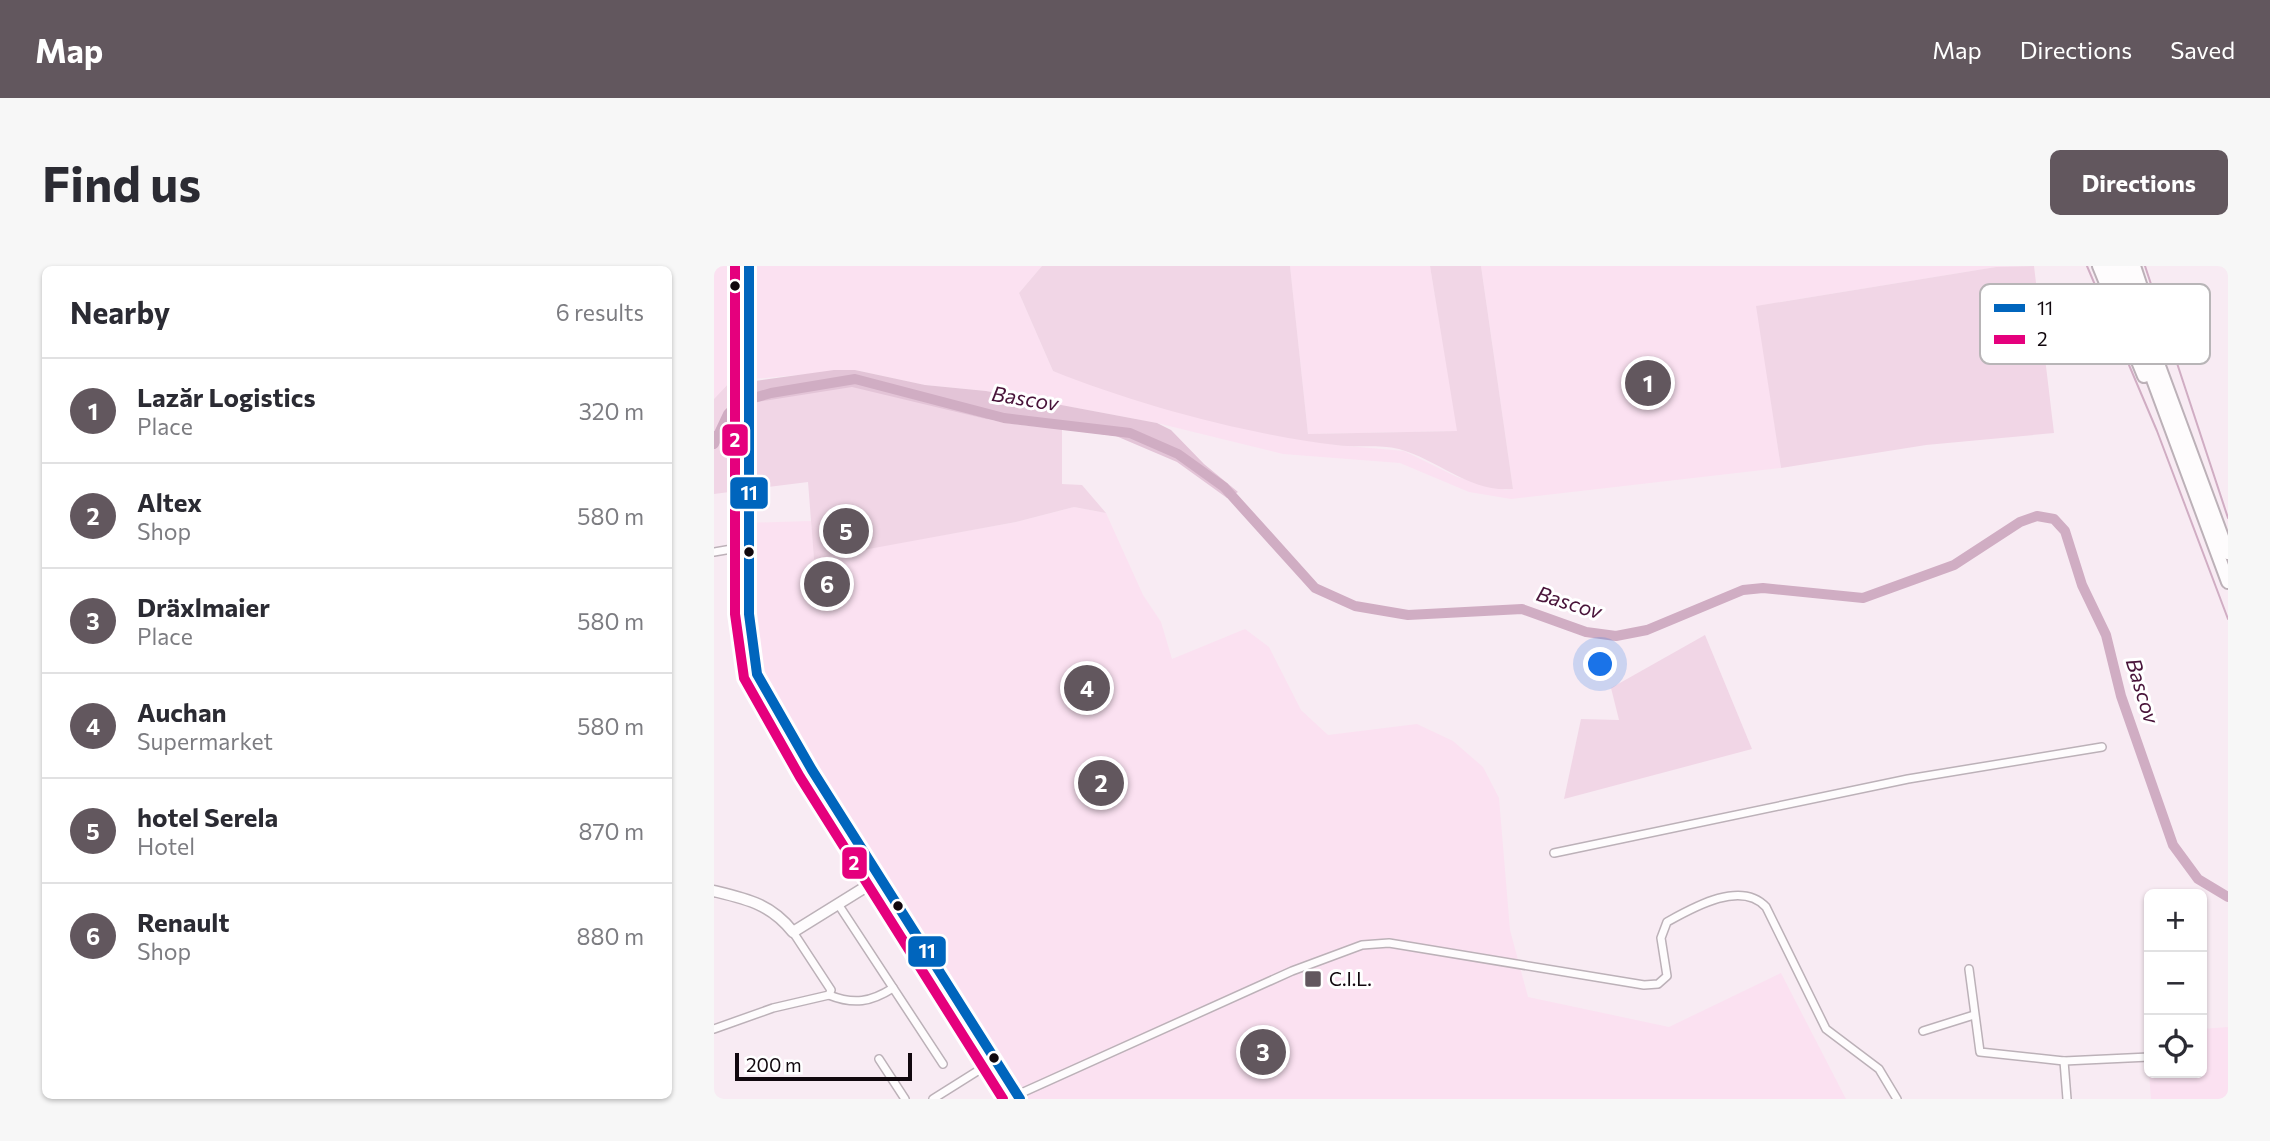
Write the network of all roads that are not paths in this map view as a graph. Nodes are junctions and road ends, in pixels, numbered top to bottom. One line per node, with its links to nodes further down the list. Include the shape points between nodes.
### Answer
1 (749, 266): 15 (main road)
2 (2099, 266): 6 (highway)
3 (2111, 266): 7 (highway)
4 (2122, 266): 8 (highway)
5 (2134, 266): 9 (highway)
6 (2106, 284)
7 (2118, 284)
8 (2128, 284)
9 (2139, 284)
10 (2138, 364): 14 (highway)
11 (2151, 364): 14 (highway)
12 (2155, 364): 14 (highway)
13 (2160, 364): 14 (highway)
14 (2178, 430): 17 (highway); 18 (highway)
15 (749, 546): 16 (street); 21 (main road, via 749,627 757,674)
16 (714, 552)
17 (2228, 553)
18 (2228, 582)
19 (2102, 747): 20 (street, via 1908,779)
20 (1553, 853)
21 (880, 878): 23 (street); 33 (main road)
22 (714, 891): 24 (street, via 764,905)
23 (838, 904): 24 (street); 26 (street)
24 (793, 932): 27 (street, via 831,990)
25 (1969, 970): 28 (street)
26 (893, 988): 27 (street, via 861,1003); 35 (street)
27 (829, 995): 29 (street)
28 (1974, 1015): 30 (street); 34 (street, via 1980,1052)
29 (714, 1029)
30 (1923, 1031)
31 (2144, 1057): 34 (street)
32 (879, 1059): 38 (street)
33 (995, 1060): 36 (street); 37 (main road)
34 (2064, 1061): 41 (street)
35 (943, 1064)
36 (944, 1096): 39 (street)
37 (1018, 1097): 40 (street, via 1292,971 1362,945 1389,943 1658,985 1667,976 1661,931 1667,922 1740,893 1757,898 1766,907 1826,1028 1879,1069)
38 (905, 1099)
39 (933, 1099)
40 (1897, 1099)
41 (2067, 1099)

